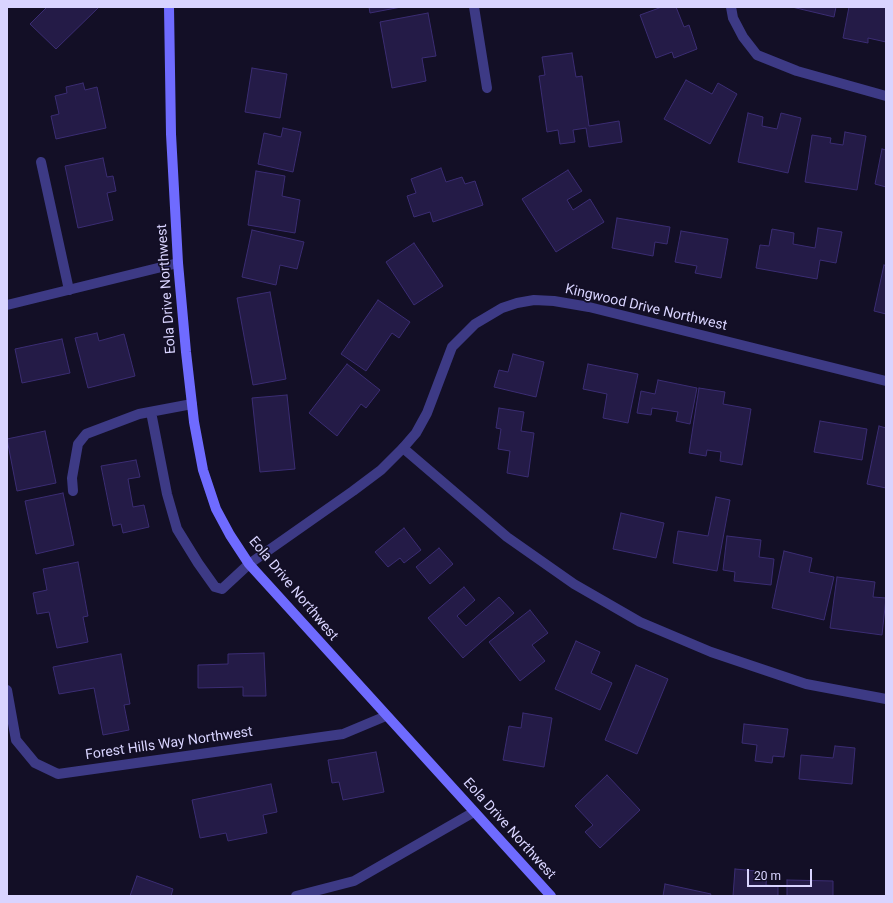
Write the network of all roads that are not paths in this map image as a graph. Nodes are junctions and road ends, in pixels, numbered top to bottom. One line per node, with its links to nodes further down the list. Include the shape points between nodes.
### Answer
1 (168, 7): 7 (main road, Eola Drive Northwest)
2 (474, 7): 4 (street)
3 (731, 7): 5 (street, via 733,18 743,37 757,55 797,71)
4 (487, 88)
5 (886, 96)
6 (41, 162): 8 (street)
7 (178, 263): 8 (street); 11 (main road, Eola Drive Northwest)
8 (69, 290): 9 (street)
9 (7, 305)
10 (886, 381): 13 (street, Kingwood Drive Northwest, via 588,307 534,300 502,308 475,324 463,335 452,348 427,413 416,433)
11 (192, 404): 12 (street); 15 (main road, Eola Drive Northwest, via 203,470 216,509)
12 (151, 412): 14 (street, via 86,434 78,444 72,478); 15 (street, Kingwood Drive Northwest, via 167,494 177,529 194,556 215,587 222,589)
13 (403, 448): 15 (street, Kingwood Drive Northwest, via 353,491); 17 (street, via 507,537 574,584 640,622 711,652 806,684)
14 (73, 491)
15 (249, 564): 18 (main road, Eola Drive Northwest)
16 (7, 690): 18 (street, Forest Hills Way Northwest, via 16,740 35,763 58,774 343,734)
17 (886, 699)
18 (386, 716): 19 (main road, Eola Drive Northwest)
19 (474, 812): 20 (street, via 354,880); 21 (main road, Eola Drive Northwest)
20 (296, 896)
21 (551, 896)

